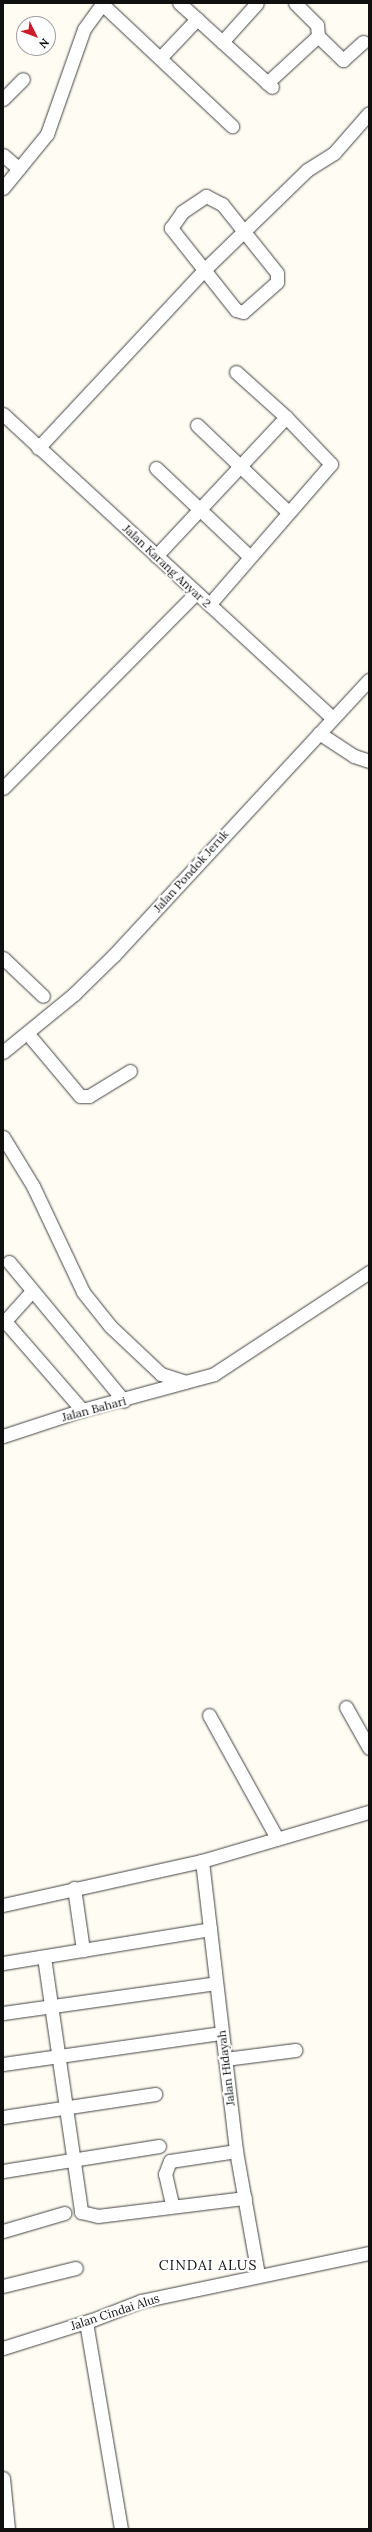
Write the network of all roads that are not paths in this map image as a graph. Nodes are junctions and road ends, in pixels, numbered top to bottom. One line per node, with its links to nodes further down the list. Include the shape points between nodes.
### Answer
1 (180, 3): 5 (street)
2 (256, 3): 7 (street)
3 (294, 3): 6 (street, via 317,25)
4 (102, 4): 9 (street); 15 (street, via 84,30 47,134)
5 (197, 19): 7 (street); 9 (street)
6 (318, 36): 7 (street, via 269,85); 8 (street, via 344,60)
7 (222, 42)
8 (363, 42)
9 (160, 58): 13 (street)
10 (23, 79): 11 (street)
11 (3, 99)
12 (369, 113): 17 (street, via 334,153 306,170)
13 (232, 126)
14 (3, 155): 15 (street)
15 (19, 169): 16 (street)
16 (3, 188)
17 (244, 231): 18 (street); 18 (street, via 220,201 211,197 201,198 182,212 172,232); 18 (street, via 272,265 278,278 252,308 240,313 236,310)
18 (205, 269): 23 (street)
19 (236, 372): 21 (street)
20 (3, 414): 23 (street, Jalan Karang Anyar 2)
21 (286, 418): 24 (street); 27 (street, via 331,464)
22 (197, 425): 24 (street)
23 (38, 448): 28 (street, Jalan Karang Anyar 2)
24 (240, 466): 26 (street); 27 (street)
25 (156, 468): 26 (street)
26 (199, 509): 28 (street); 29 (street)
27 (288, 512): 29 (street)
28 (156, 556): 30 (street, Jalan Karang Anyar 2)
29 (249, 556): 31 (street)
30 (196, 593): 31 (street, Jalan Karang Anyar 2); 36 (street)
31 (209, 605): 33 (street, Jalan Karang Anyar 2)
32 (369, 680): 33 (street, Jalan Pondok Jeruk)
33 (331, 718): 34 (street, Jalan Pondok Jeruk)
34 (319, 733): 35 (street, via 354,756); 39 (street, Jalan Pondok Jeruk, via 114,955)
35 (369, 762)
36 (3, 788)
37 (3, 958): 38 (street)
38 (43, 996)
39 (28, 1034): 40 (street, Jalan Pondok Jeruk); 41 (street, via 80,1096 89,1096)
40 (3, 1052)
41 (130, 1071)
42 (3, 1138): 47 (street, via 33,1186 65,1258 92,1304 153,1369)
43 (9, 1262): 45 (street)
44 (369, 1272): 47 (street, Jalan Bahari, via 238,1361 204,1378)
45 (31, 1292): 46 (street); 48 (street)
46 (4, 1320): 49 (street)
47 (186, 1382): 48 (street, Jalan Bahari)
48 (124, 1401): 49 (street, Jalan Bahari)
49 (82, 1410): 50 (street, Jalan Bahari)
50 (3, 1436)
51 (346, 1707): 53 (street)
52 (209, 1715): 55 (street)
53 (369, 1748)
54 (369, 1812): 55 (street)
55 (277, 1838): 56 (street)
56 (202, 1861): 57 (street); 59 (street, Jalan Hidayah)
57 (74, 1888): 58 (street); 60 (street)
58 (3, 1906)
59 (210, 1929): 60 (street); 63 (street, Jalan Hidayah)
60 (83, 1950): 61 (street)
61 (44, 1957): 62 (street); 64 (street)
62 (3, 1963)
63 (216, 1983): 64 (street); 66 (street, Jalan Hidayah)
64 (53, 2006): 65 (street); 68 (street)
65 (3, 2013)
66 (222, 2034): 68 (street); 69 (street, Jalan Hidayah)
67 (294, 2050): 69 (street)
68 (60, 2056): 70 (street); 72 (street)
69 (225, 2059): 75 (street, Jalan Hidayah)
70 (3, 2064)
71 (155, 2094): 72 (street)
72 (66, 2107): 73 (street); 76 (street)
73 (3, 2117)
74 (159, 2146): 76 (street)
75 (236, 2151): 78 (street, Jalan Hidayah); 79 (street, via 170,2161 165,2174)
76 (74, 2160): 77 (street); 79 (street, via 79,2208 84,2215 98,2216)
77 (3, 2171)
78 (245, 2198): 79 (street); 84 (street, Jalan Hidayah)
79 (172, 2204)
80 (64, 2213): 81 (street)
81 (3, 2231)
82 (369, 2253): 84 (street, Jalan Cindai Alus)
83 (76, 2268): 85 (street)
84 (258, 2274): 86 (street, Jalan Cindai Alus, via 141,2301)
85 (3, 2286)
86 (86, 2322): 87 (street, Jalan Cindai Alus); 90 (street)
87 (3, 2348)
88 (3, 2478): 89 (street)
89 (8, 2529)
90 (121, 2529)

